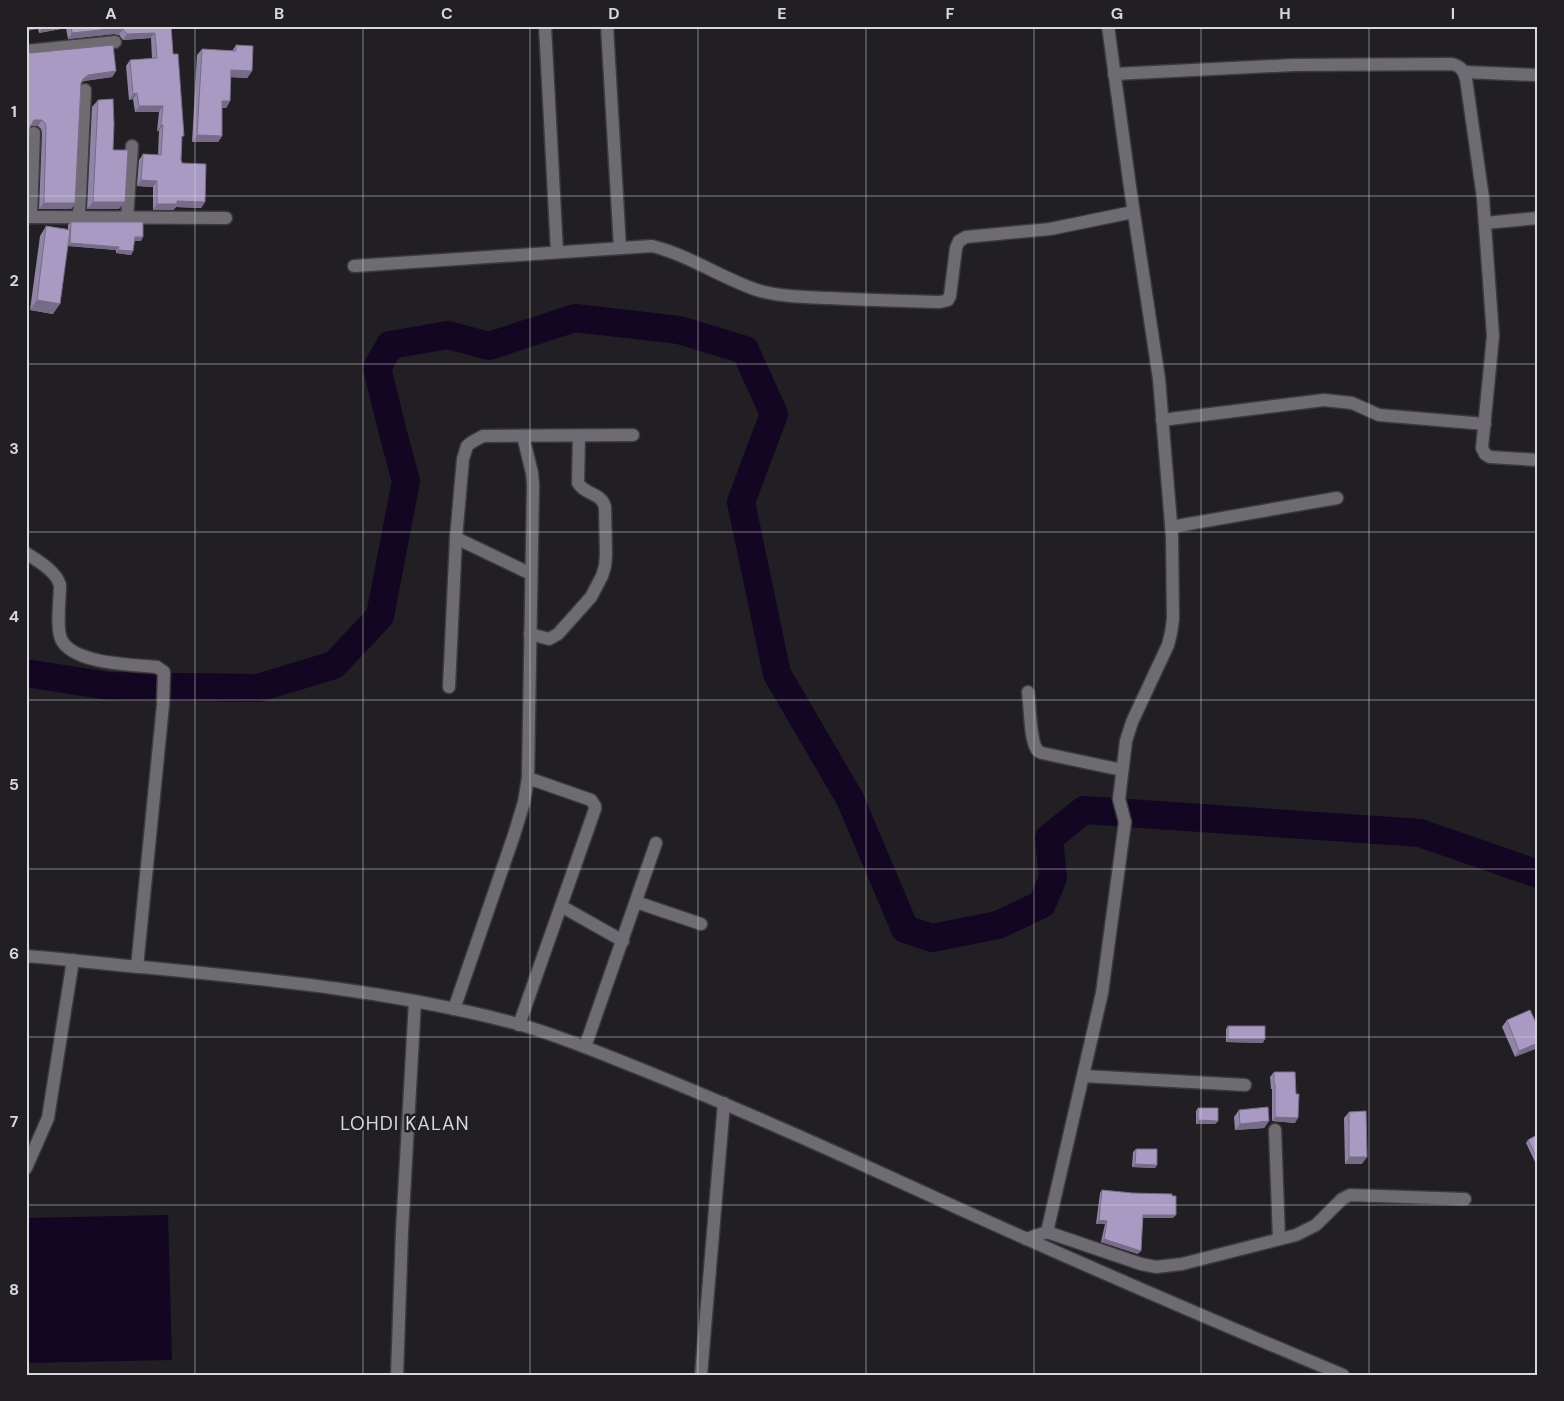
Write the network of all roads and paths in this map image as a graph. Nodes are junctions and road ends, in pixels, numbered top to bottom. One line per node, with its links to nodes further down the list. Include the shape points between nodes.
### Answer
1 (545, 26): 20 (street)
2 (607, 26): 19 (street)
3 (1108, 26): 7 (street)
4 (116, 42): 5 (street)
5 (26, 51)
6 (1464, 72): 7 (street, via 1452,64 1294,64); 8 (street); 18 (street)
7 (1114, 74): 12 (street)
8 (1535, 74)
9 (85, 90): 13 (street)
10 (34, 133): 14 (street)
11 (132, 146): 15 (street)
12 (1134, 212): 19 (street, via 1050,229 966,237 958,244 950,296 940,302 771,294 661,248); 22 (street)
13 (79, 216): 14 (street); 15 (street)
14 (28, 217)
15 (127, 218): 16 (street)
16 (226, 218)
17 (1538, 218): 18 (street)
18 (1485, 223): 23 (street, via 1493,336)
19 (620, 248): 20 (street)
20 (557, 252): 21 (street)
21 (354, 266)
22 (1162, 420): 23 (street, via 1324,400 1352,403 1379,415); 29 (street)
23 (1485, 424): 27 (street, via 1482,448 1487,456)
24 (633, 435): 26 (street)
25 (523, 436): 26 (street); 30 (street, via 483,436 467,446); 32 (street, via 534,485)
26 (579, 436): 33 (street, via 578,483 601,499 605,507 605,566 591,596 555,637 546,639)
27 (1538, 460)
28 (1337, 498): 29 (street)
29 (1171, 527): 36 (street, via 1171,633 1162,660 1132,722)
30 (456, 538): 32 (street); 34 (street)
31 (26, 553): 45 (street, via 55,574 58,580 60,636 65,645 92,659 161,668 164,672)
32 (531, 574): 33 (street)
33 (530, 634): 37 (street)
34 (449, 687)
35 (1028, 692): 36 (street, via 1038,751)
36 (1122, 770): 50 (street, via 1120,799 1125,822 1102,993)
37 (528, 778): 40 (street, via 591,800 595,806); 47 (street, via 514,835)
38 (656, 844): 39 (street)
39 (636, 902): 41 (street); 42 (street)
40 (561, 906): 42 (street); 48 (street)
41 (701, 924)
42 (623, 941): 49 (street)
43 (26, 956): 44 (street)
44 (73, 960): 45 (street); 54 (street, via 48,1118)
45 (136, 967): 46 (street, via 322,986)
46 (415, 1002): 47 (street); 59 (street)
47 (454, 1009): 48 (street)
48 (518, 1025): 49 (street)
49 (584, 1047): 52 (street)
50 (1084, 1076): 51 (street); 56 (street)
51 (1245, 1085)
52 (724, 1103): 57 (street); 60 (street)
53 (1275, 1130): 58 (street)
54 (26, 1168)
55 (1465, 1199): 58 (street, via 1350,1195 1316,1225)
56 (1047, 1232): 57 (street); 58 (street, via 1156,1267 1192,1262)
57 (1026, 1239): 61 (street)
58 (1279, 1240)
59 (397, 1375)
60 (701, 1375)
61 (1343, 1375)

